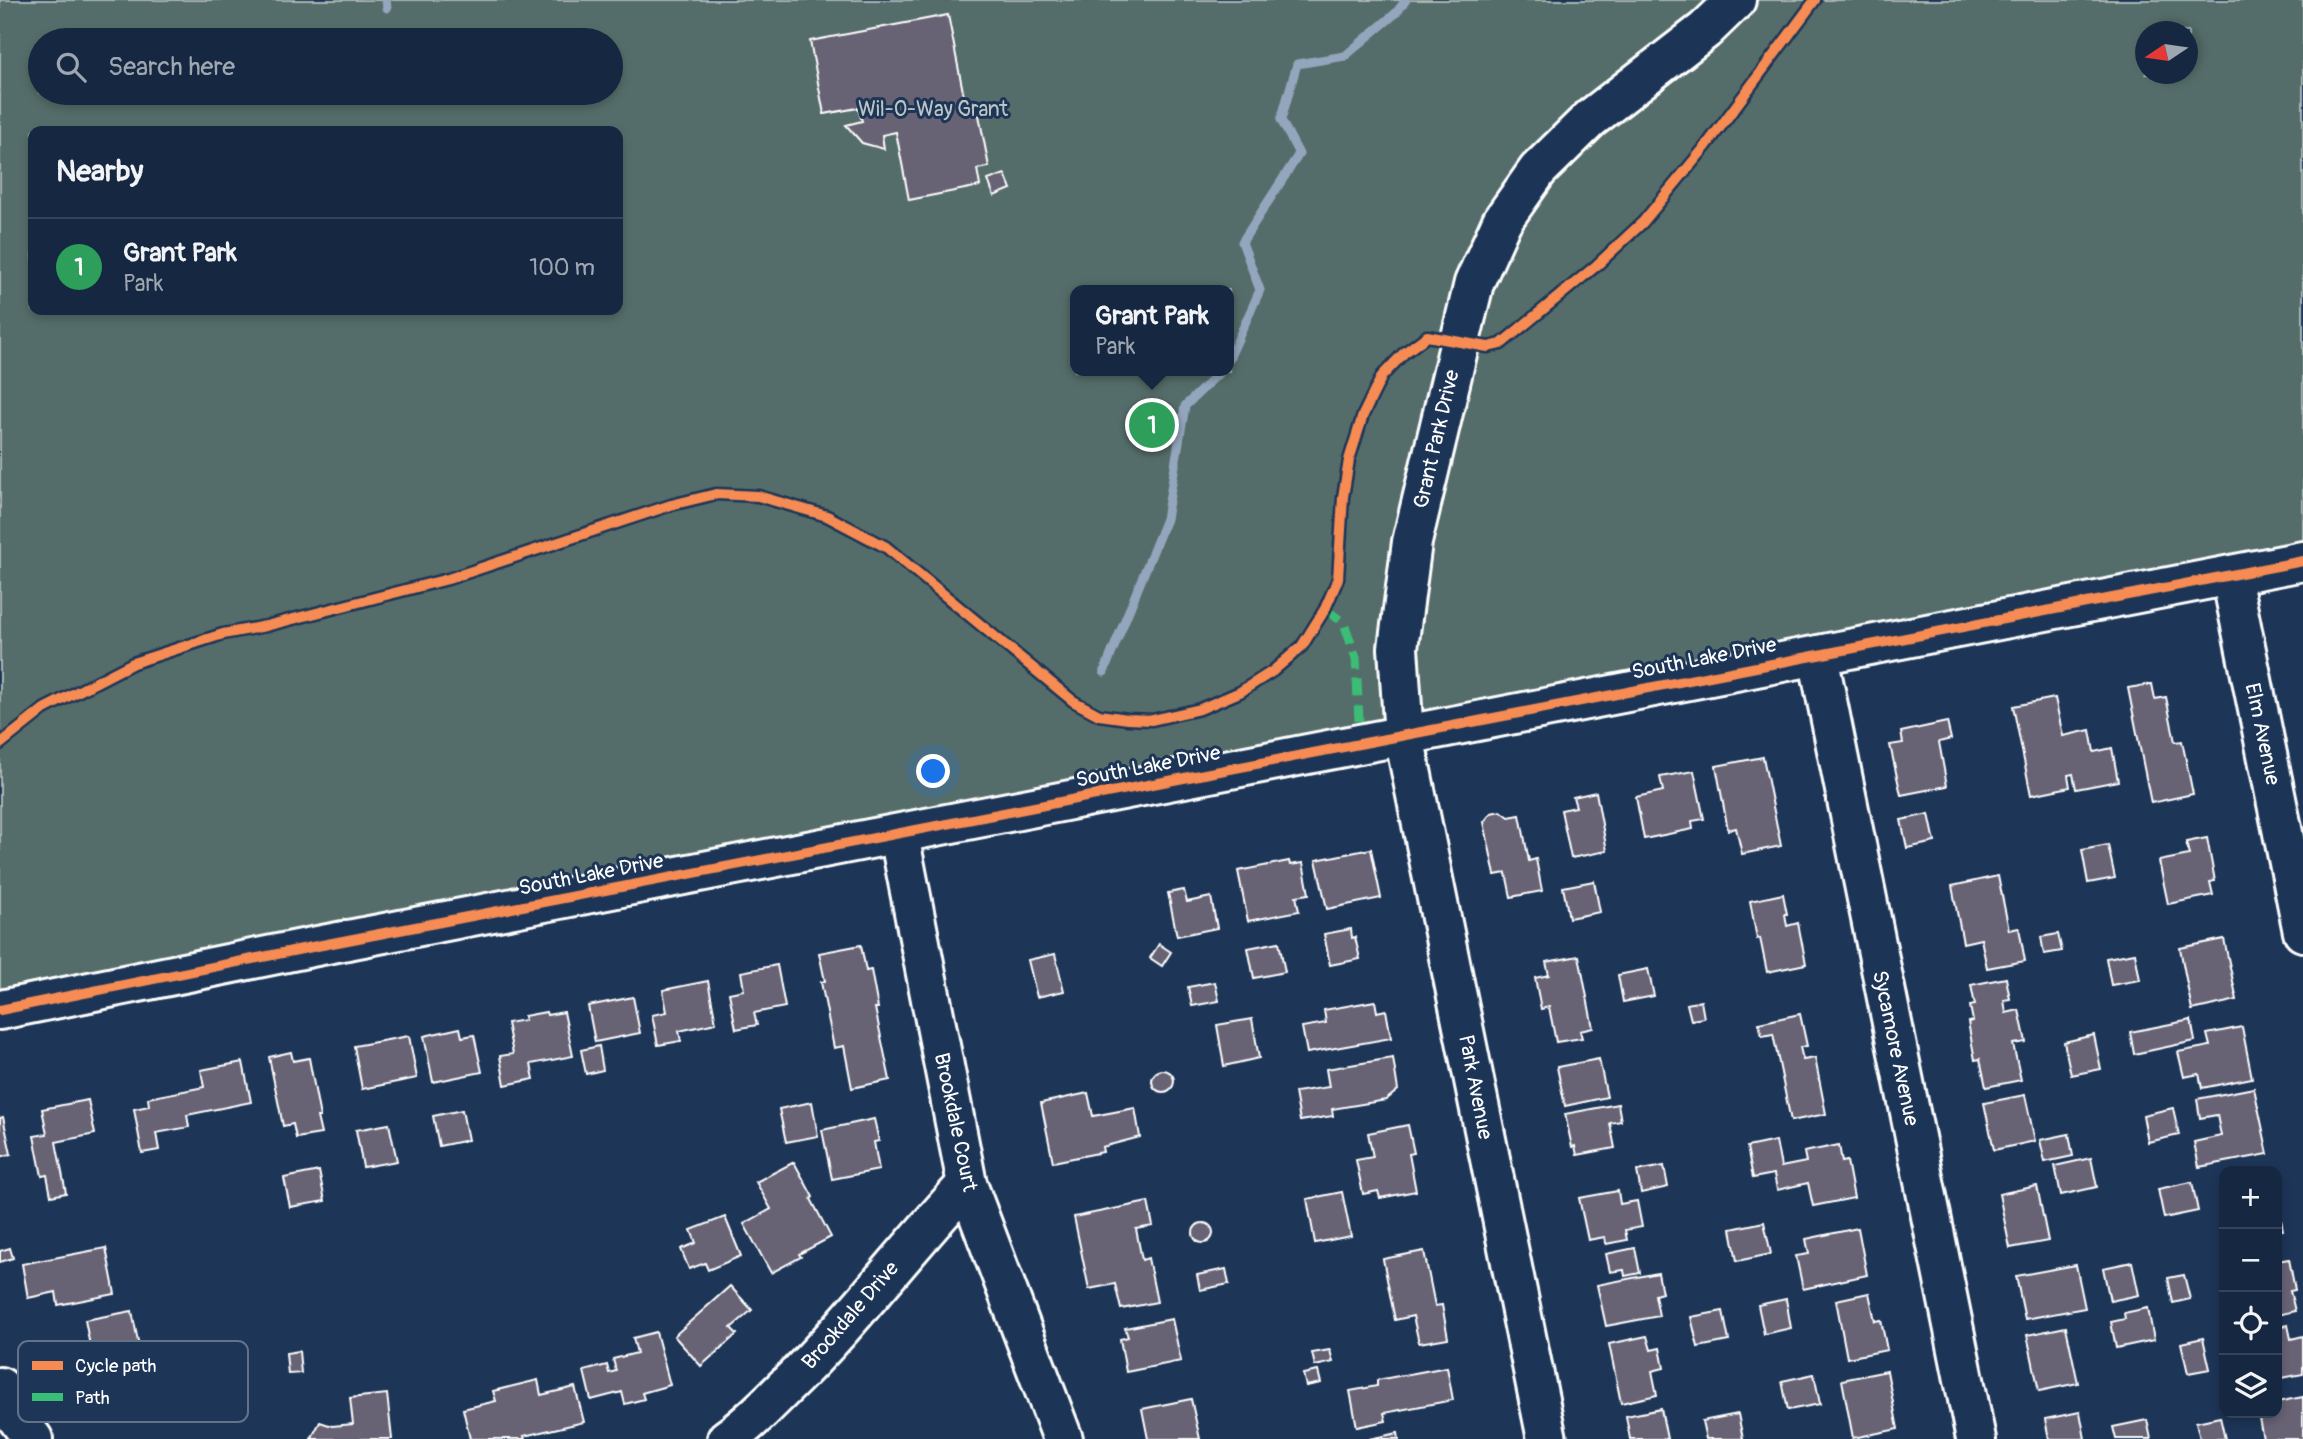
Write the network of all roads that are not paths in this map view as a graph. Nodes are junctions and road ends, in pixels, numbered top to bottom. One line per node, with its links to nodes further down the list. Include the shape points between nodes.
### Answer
1 (1736, 0): 5 (street, Grant Park Drive, via 1590,119 1538,170 1502,221 1479,271 1412,542 1398,648)
2 (2303, 561): 3 (street, South Lake Drive)
3 (2231, 576): 4 (street, South Lake Drive); 7 (street, Elm Avenue)
4 (1818, 656): 5 (street, South Lake Drive); 17 (street, Sycamore Avenue)
5 (1404, 736): 6 (street, South Lake Drive); 16 (street, Park Avenue)
6 (899, 835): 8 (street, South Lake Drive); 9 (street, Brookdale Court)
7 (2303, 933)
8 (0, 1010)
9 (967, 1184): 14 (street, Brookdale Drive, via 823,1350); 15 (street, Brookdale Court)
10 (0, 1387): 11 (street)
11 (18, 1419)
12 (20, 1422): 13 (street)
13 (33, 1439)
14 (727, 1439)
15 (1063, 1439)
16 (1547, 1439)
17 (1976, 1439)

